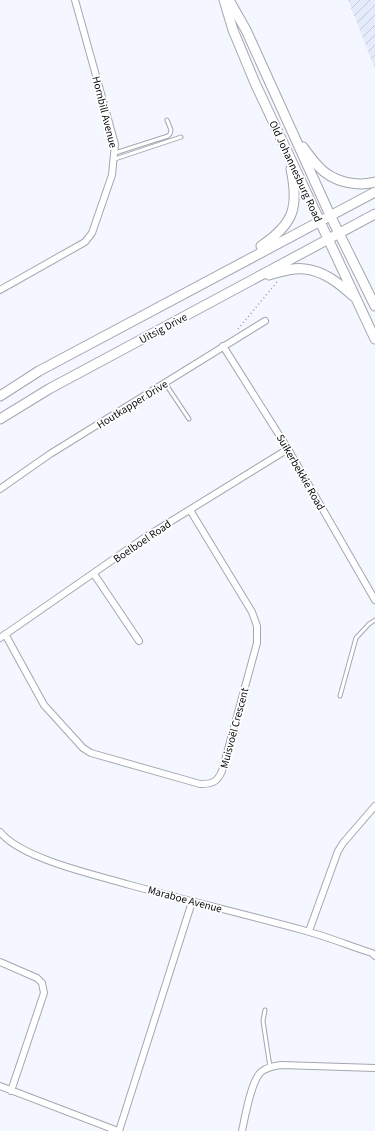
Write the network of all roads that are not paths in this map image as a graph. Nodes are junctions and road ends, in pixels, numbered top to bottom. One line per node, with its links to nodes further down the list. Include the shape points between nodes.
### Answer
1 (75, 0): 8 (street, Hornbill Avenue, via 115,144)
2 (224, 0): 7 (main road, Old Johannesburg Road, via 233,30 255,83)
3 (229, 0): 5 (main road, Old Johannesburg Road, via 246,30)
4 (168, 120): 8 (lane, via 171,130 168,136)
5 (294, 135): 9 (main road, via 318,167 330,176 359,184); 12 (main road, Old Johannesburg Road)
6 (181, 137): 8 (lane)
7 (284, 144): 13 (main road, Old Johannesburg Road); 16 (main road, via 295,187 290,218 273,238)
8 (115, 156): 18 (street, Hornbill Avenue, via 112,175 89,238)
9 (375, 182)
10 (375, 192): 12 (main road, Uitsig Drive)
11 (375, 214): 14 (main road, Uitsig Drive)
12 (330, 215): 13 (main road, Uitsig Drive); 14 (main road, Old Johannesburg Road)
13 (319, 221): 15 (main road, Old Johannesburg Road); 16 (main road, Uitsig Drive)
14 (339, 233): 15 (main road, Uitsig Drive); 20 (main road, Old Johannesburg Road)
15 (328, 239): 17 (main road, Uitsig Drive); 19 (main road, Old Johannesburg Road)
16 (221, 274): 25 (main road, Uitsig Drive, via 39,371)
17 (254, 279): 19 (main road, via 287,270 305,269 320,273 336,282); 26 (main road, Uitsig Drive, via 49,389)
18 (0, 290)
19 (357, 300): 22 (main road, Old Johannesburg Road)
20 (375, 306)
21 (265, 320): 23 (street, Houtkapper Drive)
22 (375, 339)
23 (224, 346): 24 (street, Houtkapper Drive); 28 (street, Suikerbekkie Road)
24 (165, 383): 27 (lane); 29 (street, Houtkapper Drive, via 50,454)
25 (0, 396)
26 (0, 419)
27 (189, 419)
28 (288, 449): 30 (street, Boelboel Road); 32 (street, Suikerbekkie Road)
29 (0, 489)
30 (190, 510): 31 (street, Boelboel Road, via 144,538); 34 (street, Muisvoël Crescent, via 252,612 257,626 257,643 218,780 210,784 200,784 83,748 44,705)
31 (94, 574): 34 (street, Boelboel Road); 35 (street)
32 (375, 600)
33 (375, 620): 36 (lane, via 356,638)
34 (3, 636)
35 (139, 641)
36 (340, 696)
37 (375, 806): 40 (street, via 338,851)
38 (0, 832): 39 (street, Maraboe Avenue, via 29,852 74,869)
39 (192, 902): 40 (street, Maraboe Avenue); 48 (street)
40 (309, 931): 41 (street, Maraboe Avenue)
41 (375, 956)
42 (0, 962): 47 (street, via 37,978 42,983 44,993)
43 (265, 1010): 44 (lane, via 263,1021)
44 (270, 1067): 45 (street, via 281,1065); 49 (street, via 261,1072 254,1081)
45 (375, 1068)
46 (0, 1086): 47 (street)
47 (11, 1091): 48 (street)
48 (118, 1131)
49 (242, 1131)

